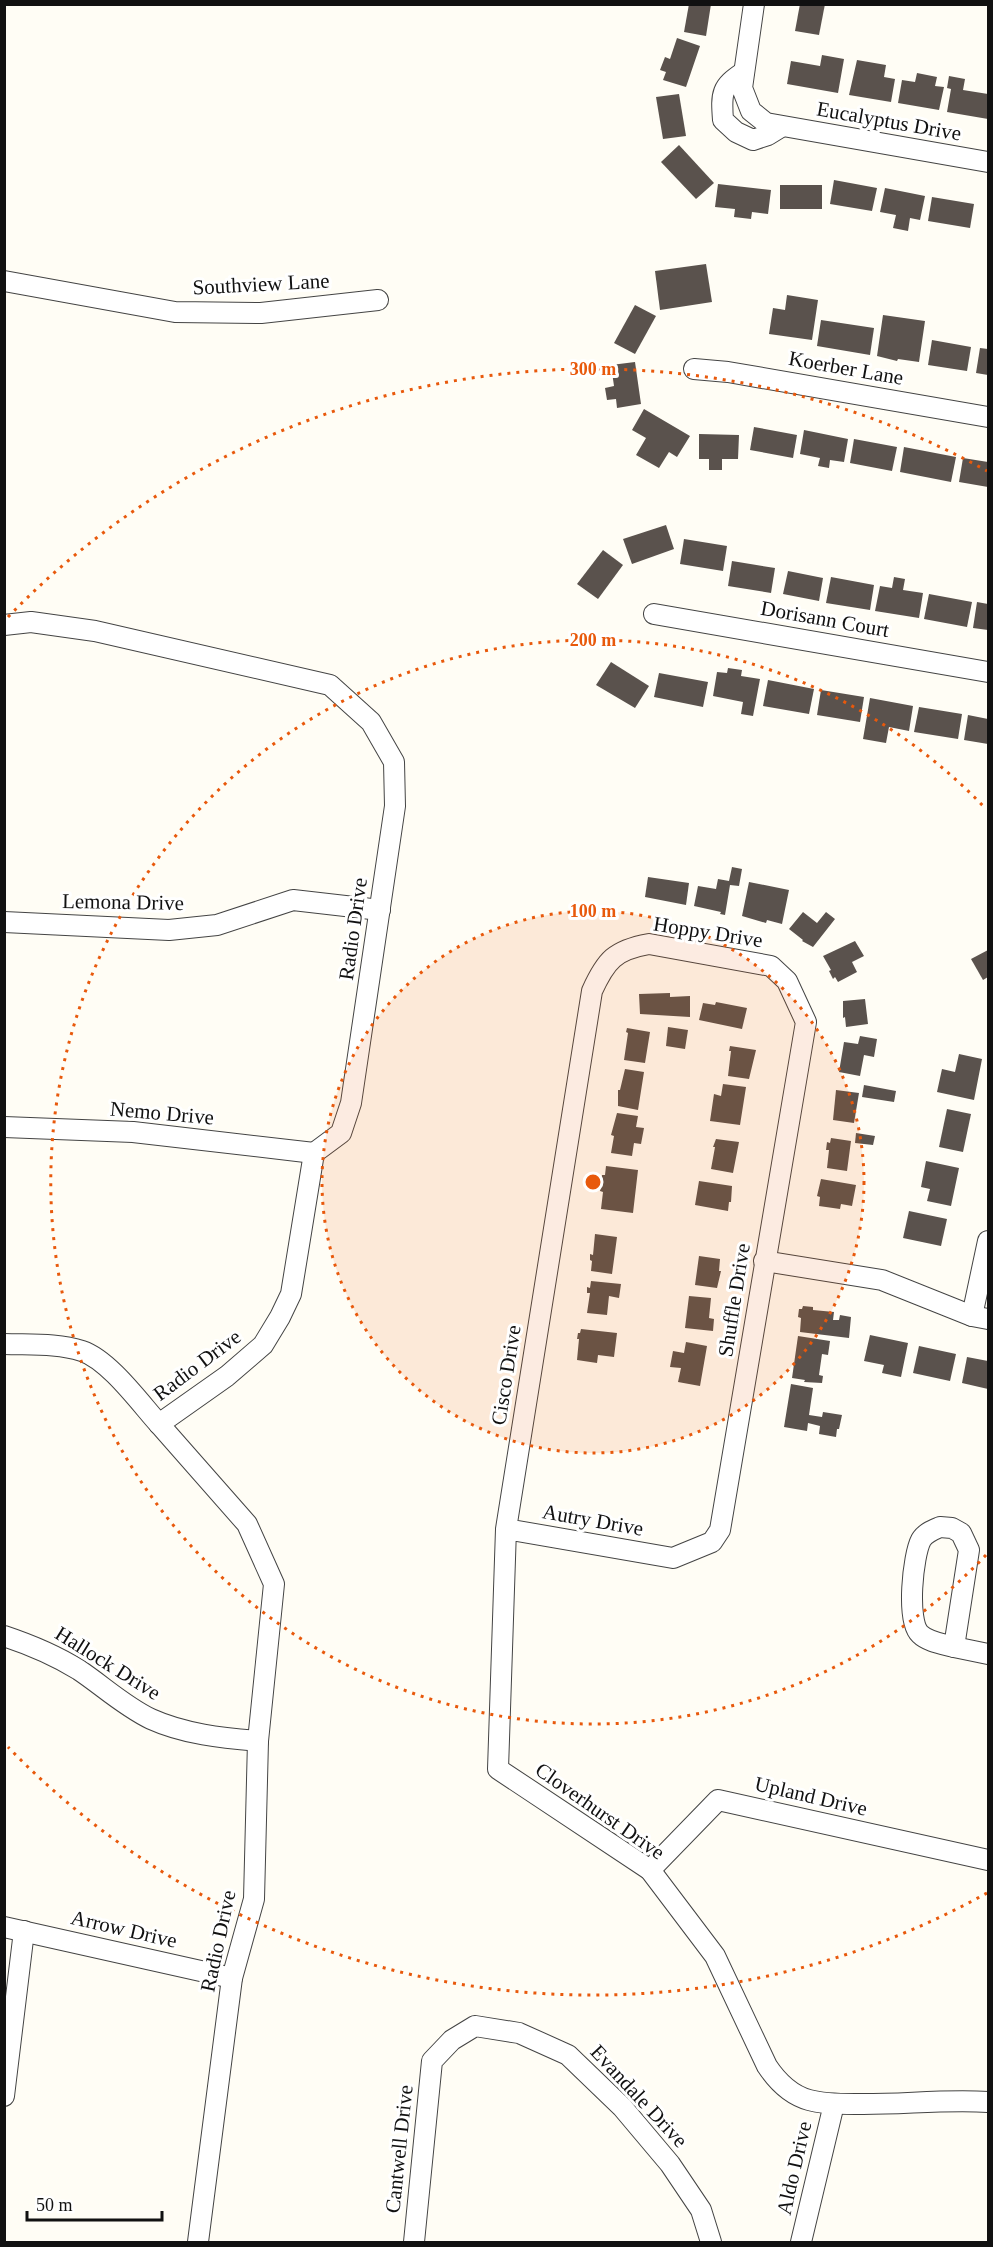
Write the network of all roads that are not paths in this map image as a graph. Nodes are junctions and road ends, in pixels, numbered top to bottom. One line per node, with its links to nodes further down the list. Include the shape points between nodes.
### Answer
1 (754, 4): 2 (street)
2 (744, 72): 3 (street, Eucalyptus Drive, via 742,88 751,111 766,123); 3 (street, via 727,83 721,101 723,120 753,140)
3 (781, 127): 4 (street, Eucalyptus Drive)
4 (988, 162)
5 (4, 281): 6 (street, Southview Lane, via 175,312 261,313)
6 (378, 300)
7 (694, 369): 8 (street, Koerber Lane)
8 (988, 417)
9 (654, 614): 11 (street, Dorisann Court)
10 (4, 625): 12 (street, Radio Drive, via 31,622 95,631 330,685 371,722 394,762 395,806)
11 (988, 672)
12 (381, 910): 13 (street, Lemona Drive, via 293,900 217,925 170,930); 17 (street, Radio Drive, via 351,1103 341,1133)
13 (4, 922)
14 (592, 991): 15 (street, Hoppy Drive, via 603,968 617,954 649,944 771,966 787,981); 23 (street, Cisco Drive)
15 (806, 1022): 19 (street, Shuffle Drive)
16 (4, 1127): 17 (street, Nemo Drive, via 133,1132)
17 (314, 1153): 22 (street, Radio Drive, via 291,1294 280,1317 263,1345)
18 (988, 1241): 20 (street)
19 (764, 1261): 20 (street, via 882,1280); 24 (street, Shuffle Drive, via 720,1530 712,1542)
20 (980, 1317)
21 (4, 1344): 22 (street, via 56,1346 84,1352 110,1369)
22 (159, 1424): 28 (street, Radio Drive, via 247,1524 274,1584)
23 (506, 1529): 24 (street, Autry Drive); 29 (street, Cisco Drive)
24 (673, 1558)
25 (4, 1636): 28 (street, Hallock Drive, via 53,1654 153,1720 202,1735)
26 (954, 1647): 26 (street, via 920,1634 911,1612 922,1539 940,1527 962,1533 969,1550); 27 (street)
27 (988, 1654)
28 (258, 1741): 34 (street, Radio Drive, via 254,1899)
29 (498, 1769): 31 (street, Cloverhurst Drive)
30 (988, 1860): 31 (street, Upland Drive, via 718,1800)
31 (650, 1870): 38 (street, Cloverhurst Drive, via 715,1956 776,2079 807,2100)
32 (4, 1927): 33 (street, Arrow Drive)
33 (24, 1931): 34 (street, Arrow Drive); 36 (street)
34 (232, 1978): 39 (street, Radio Drive)
35 (432, 2061): 40 (street, Cantwell Drive); 41 (street, Evandale Drive, via 452,2040 475,2026 519,2033 568,2055 622,2108 670,2164 701,2210)
36 (4, 2096)
37 (988, 2102): 38 (street, Cloverhurst Drive)
38 (834, 2104): 42 (street, Aldo Drive)
39 (198, 2242)
40 (414, 2242)
41 (711, 2242)
42 (801, 2242)

